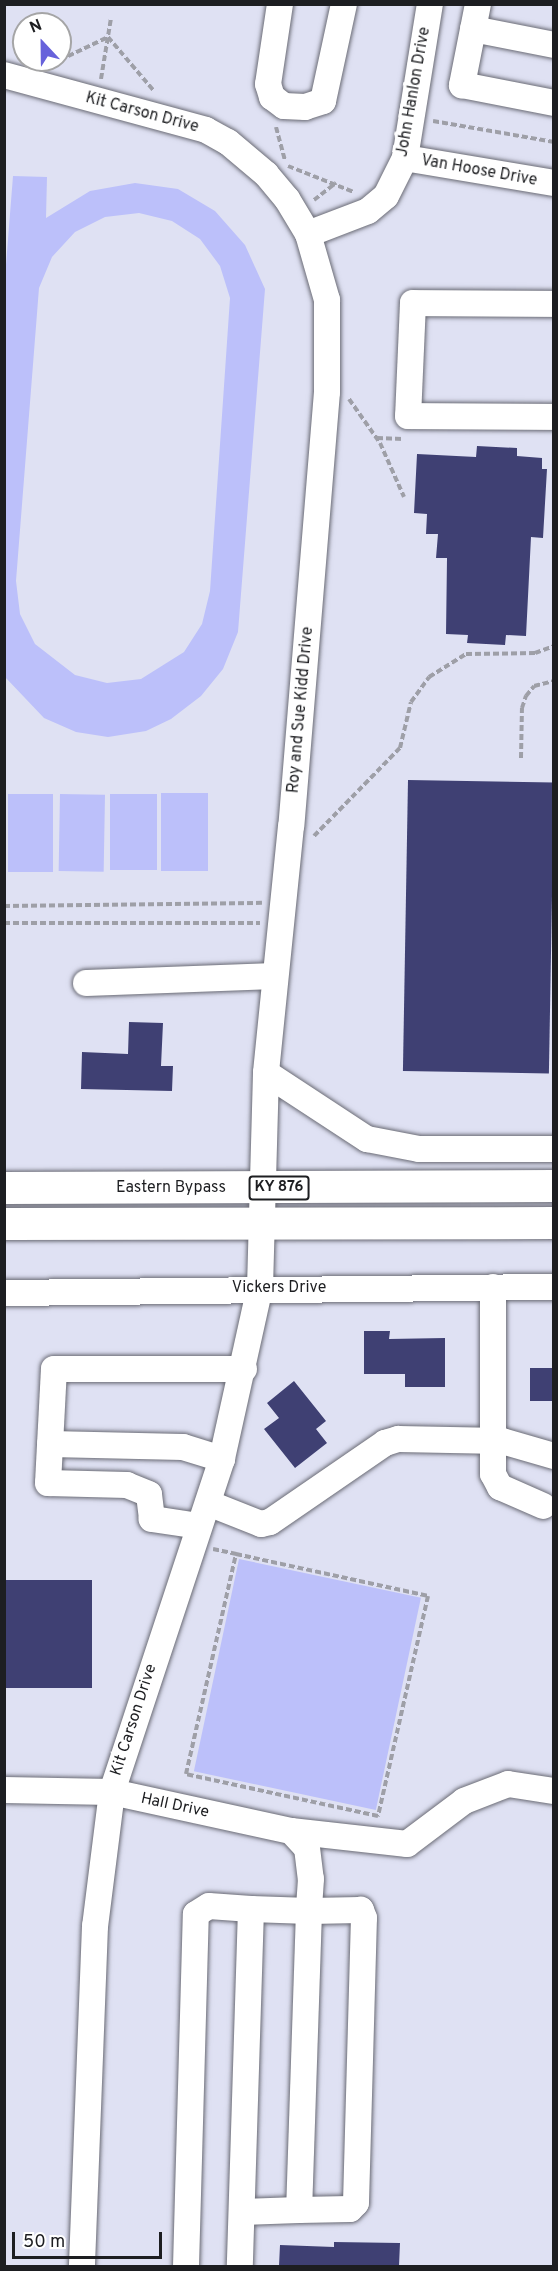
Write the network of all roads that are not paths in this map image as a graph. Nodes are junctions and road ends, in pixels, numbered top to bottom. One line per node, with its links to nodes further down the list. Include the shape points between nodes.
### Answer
1 (280, 4): 2 (street, via 268,84 272,97 284,106 305,107 323,102)
2 (344, 4)
3 (430, 4): 9 (street, John Hanlon Drive)
4 (478, 4): 5 (street)
5 (473, 30): 6 (street); 8 (street, via 462,85)
6 (554, 45)
7 (4, 75): 11 (street, Kit Carson Drive, via 206,130 228,142 266,174)
8 (554, 103)
9 (405, 158): 10 (street, Van Hoose Drive); 11 (street, John Hanlon Drive, via 386,196 368,211)
10 (538, 188)
11 (308, 234): 14 (street, Roy and Sue Kidd Drive, via 327,300 327,392)
12 (554, 304): 13 (street, via 413,303 408,416)
13 (554, 417)
14 (275, 976): 15 (street); 16 (street, Roy and Sue Kidd Drive)
15 (86, 984)
16 (266, 1073): 17 (street, via 367,1139 418,1149); 20 (street, Roy and Sue Kidd Drive)
17 (554, 1149)
18 (554, 1186): 20 (main road, Eastern Bypass / KY 876)
19 (4, 1188): 20 (main road, Eastern Bypass / KY 876)
20 (260, 1188): 23 (street, Kit Carson Drive)
21 (554, 1223): 23 (main road, KY 876)
22 (4, 1224): 23 (main road, KY 876)
23 (259, 1224): 24 (street, Kit Carson Drive)
24 (260, 1287): 25 (street, Vickers Drive); 27 (street, Vickers Drive); 28 (street, Kit Carson Drive)
25 (493, 1287): 26 (street, Vickers Drive); 29 (street)
26 (554, 1287)
27 (4, 1293)
28 (244, 1369): 30 (street, via 54,1369); 32 (street, Kit Carson Drive)
29 (493, 1441): 31 (street); 33 (street, via 495,1481); 34 (street, via 398,1439 385,1443 270,1522)
30 (50, 1444): 32 (street, via 183,1447); 34 (street, via 48,1483 127,1485 148,1494 152,1519)
31 (554, 1456)
32 (222, 1459): 34 (street, Kit Carson Drive)
33 (543, 1506)
34 (205, 1526): 37 (street, Kit Carson Drive)
35 (4, 1790): 37 (street, Hall Drive)
36 (554, 1791): 38 (street, Hall Drive, via 508,1784 464,1801 407,1844)
37 (112, 1792): 38 (street, Hall Drive); 43 (street, Kit Carson Drive, via 95,1926)
38 (291, 1831): 40 (street, via 307,1848 311,1878)
39 (250, 1909): 40 (street); 42 (street); 44 (street, via 209,1906 196,1914)
40 (309, 1911): 41 (street); 41 (street, via 361,1910 364,1918 358,2192 350,2209)
41 (299, 2210): 42 (street)
42 (242, 2212): 45 (street)
43 (82, 2266)
44 (186, 2266)
45 (240, 2266)

